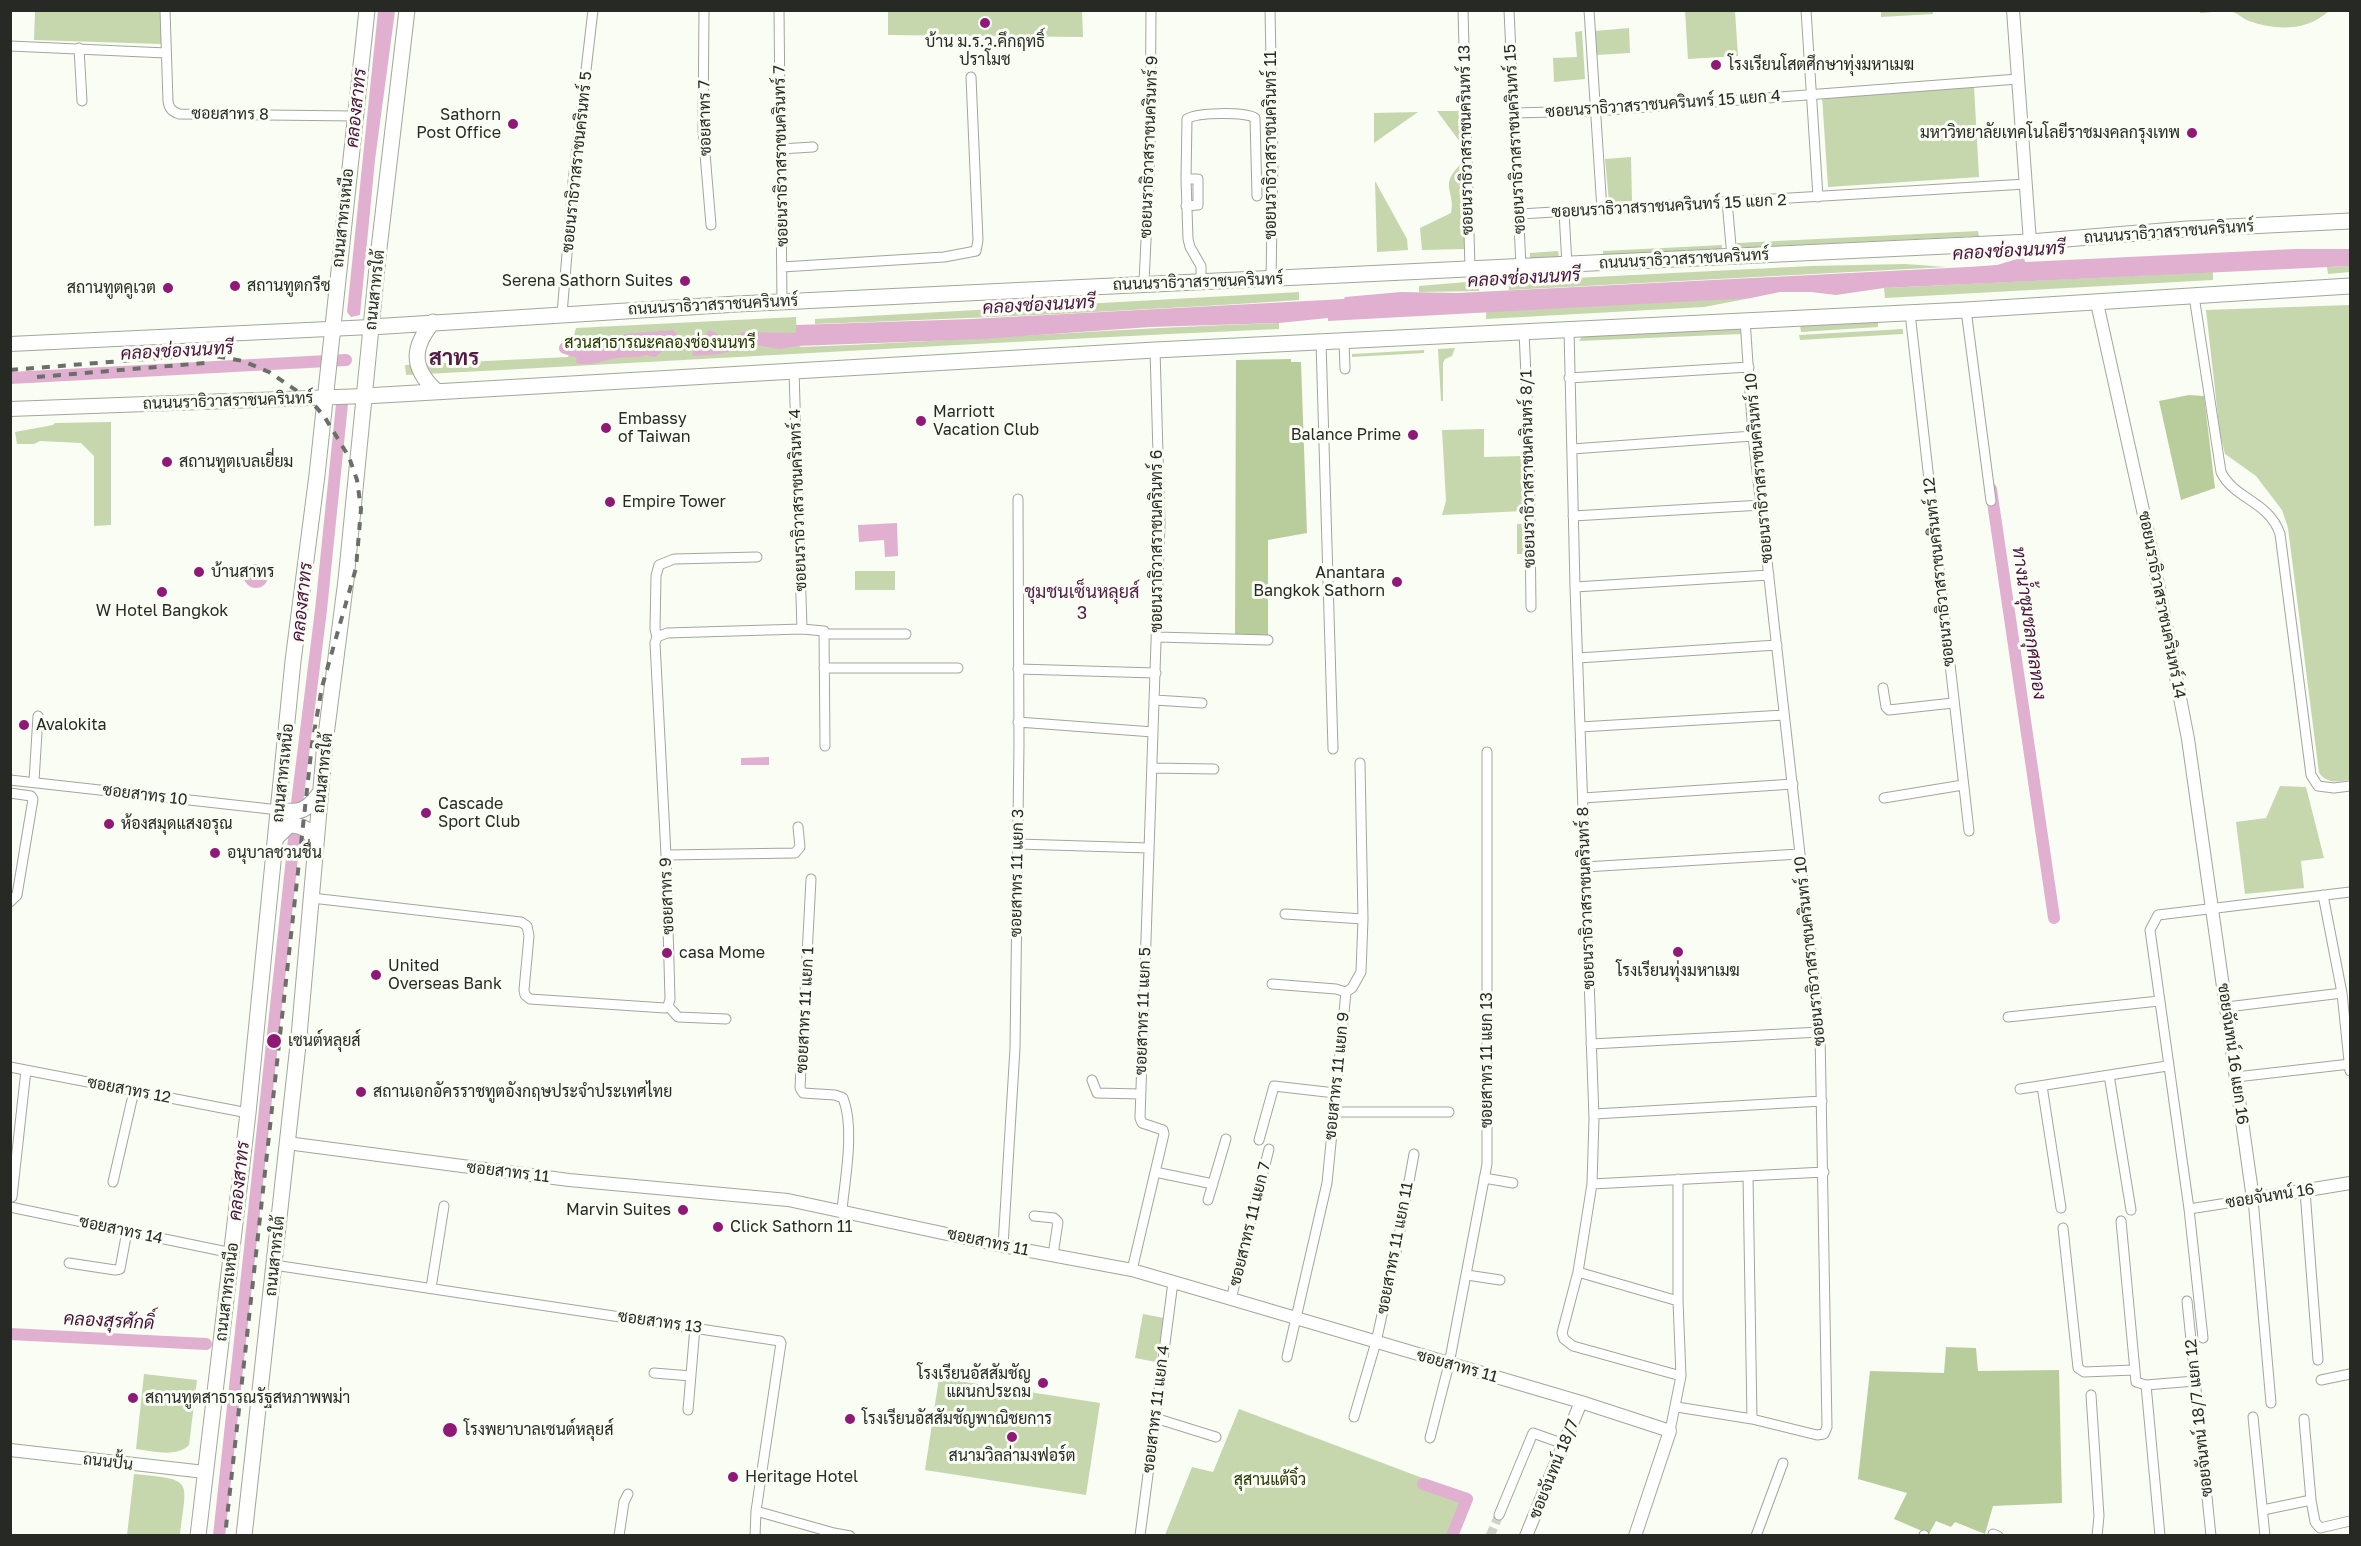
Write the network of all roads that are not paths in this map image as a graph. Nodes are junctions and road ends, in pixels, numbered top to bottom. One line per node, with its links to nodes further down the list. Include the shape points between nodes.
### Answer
1 (165, 10): 16 (street, ซอยสาทร 8)
2 (367, 10): 23 (main road, ถนนสาทรเหนือ)
3 (407, 10): 53 (main road, ถนนสาทรใต้)
4 (593, 10): 50 (street, ซอยนราธิวาสราชนครินทร์ 5)
5 (704, 10): 34 (street, ซอยสาทร 7, via 703,130)
6 (779, 10): 25 (street, ซอยนราธิวาสราชนครินทร์ 7)
7 (1151, 10): 43 (street, ซอยนราธิวาสราชนครินทร์ 9)
8 (1270, 10): 41 (street, ซอยนราธิวาสราชนครินทร์ 11)
9 (1463, 10): 40 (street, ซอยนราธิวาสราชนครินทร์ 13)
10 (1509, 10): 22 (street, ซอยนราธิวาสราชนครินทร์ 15)
11 (1589, 10): 21 (street)
12 (1806, 10): 19 (street)
13 (2013, 10): 18 (street)
14 (10, 46): 15 (street)
15 (79, 48): 16 (street); 20 (street)
16 (166, 53): 23 (street, ซอยสาทร 8, via 169,105 179,114)
17 (971, 78): 38 (street, via 978,240 975,251 944,257)
18 (2018, 79): 19 (street, ซอยนราธิวาสราชนครินทร์ 15 แยก 4); 26 (street)
19 (1812, 94): 21 (street, ซอยนราธิวาสราชนครินทร์ 15 แยก 4); 28 (street)
20 (82, 101)
21 (1595, 111): 22 (street, ซอยนราธิวาสราชนครินทร์ 15 แยก 4); 30 (street)
22 (1513, 113): 32 (street, ซอยนราธิวาสราชนครินทร์ 15)
23 (355, 116): 54 (main road, ถนนสาทรเหนือ)
24 (813, 147): 25 (street)
25 (780, 149): 38 (street, ซอยนราธิวาสราชนครินทร์ 7)
26 (2026, 184): 28 (street, ซอยนราธิวาสราชนครินทร์ 15 แยก 2); 35 (street)
27 (1257, 196): 42 (street, via 1256,118 1187,118 1188,239 1201,266)
28 (1818, 197): 29 (street, ซอยนราธิวาสราชนครินทร์ 15 แยก 2)
29 (1727, 201): 30 (street, ซอยนราธิวาสราชนครินทร์ 15 แยก 2); 36 (street)
30 (1602, 210): 31 (street, ซอยนราธิวาสราชนครินทร์ 15 แยก 2)
31 (1564, 212): 32 (street, ซอยนราธิวาสราชนครินทร์ 15 แยก 2); 37 (street)
32 (1520, 214): 39 (street, ซอยนราธิวาสราชนครินทร์ 15)
33 (2350, 221): 35 (main road, ถนนนราธิวาสราชนครินทร์)
34 (711, 225)
35 (2030, 242): 36 (main road, ถนนนราธิวาสราชนครินทร์)
36 (1732, 256): 37 (main road, ถนนนราธิวาสราชนครินทร์)
37 (1567, 265): 39 (main road, ถนนนราธิวาสราชนครินทร์)
38 (782, 267): 46 (street, ซอยนราธิวาสราชนครินทร์ 7)
39 (1521, 267): 40 (main road, ถนนนราธิวาสราชนครินทร์)
40 (1470, 269): 41 (main road, ถนนนราธิวาสราชนครินทร์)
41 (1271, 280): 42 (main road, ถนนนราธิวาสราชนครินทร์)
42 (1201, 282): 43 (main road, ถนนนราธิวาสราชนครินทร์)
43 (1144, 283): 46 (main road, ถนนนราธิวาสราชนครินทร์)
44 (2350, 286): 45 (main road, ถนนนราธิวาสราชนครินทร์)
45 (2194, 296): 47 (main road, ถนนนราธิวาสราชนครินทร์); 110 (street, via 2221,472 2225,481 2268,512 2280,534 2311,775 2318,786)
46 (782, 302): 50 (main road, ถนนนราธิวาสราชนครินทร์)
47 (2097, 303): 48 (main road, ถนนนราธิวาสราชนครินทร์); 130 (street, ซอยนราธิวาสราชนครินทร์ 14, via 2173,656)
48 (1966, 310): 49 (main road, ถนนนราธิวาสราชนครินทร์); 72 (street)
49 (1910, 313): 51 (main road, ถนนนราธิวาสราชนครินทร์); 94 (street, ซอยนราธิวาสราชนครินทร์ 12)
50 (562, 314): 52 (main road, ถนนนราธิวาสราชนครินทร์)
51 (1745, 320): 55 (main road, ถนนนราธิวาสราชนครินทร์); 61 (street, ซอยนราธิวาสราชนครินทร์ 10)
52 (433, 322): 53 (main road, ถนนนราธิวาสราชนครินทร์); 65 (main road, via 421,336 416,360 423,379)
53 (371, 327): 54 (main road, ถนนนราธิวาสราชนครินทร์); 66 (main road, ถนนสาทรใต้)
54 (331, 328): 59 (main road, ถนนนราธิวาสราชนครินทร์); 67 (main road, ถนนสาทรเหนือ)
55 (1569, 329): 56 (main road, ถนนนราธิวาสราชนครินทร์); 64 (street, ซอยนราธิวาสราชนครินทร์ 8)
56 (1524, 332): 57 (main road, ถนนนราธิวาสราชนครินทร์); 78 (street, ซอยนราธิวาสราชนครินทร์ 8/1)
57 (1344, 341): 58 (main road, ถนนนราธิวาสราชนครินทร์); 62 (street)
58 (1321, 342): 60 (main road, ถนนนราธิวาสราชนครินทร์); 101 (street)
59 (10, 344)
60 (1155, 350): 63 (main road, ถนนนราธิวาสราชนครินทร์); 83 (street, ซอยนราธิวาสราชนครินทร์ 6, via 1160,500)
61 (1749, 367): 64 (street); 69 (street, ซอยนราธิวาสราชนครินทร์ 10)
62 (1346, 369)
63 (794, 371): 65 (main road, ถนนนราธิวาสราชนครินทร์); 79 (street, ซอยนราธิวาสราชนครินทร์ 4)
64 (1569, 378): 70 (street, ซอยนราธิวาสราชนครินทร์ 8)
65 (435, 390): 66 (main road, ถนนนราธิวาสราชนครินทร์)
66 (365, 396): 67 (main road, ถนนนราธิวาสราชนครินทร์); 112 (main road, ถนนสาทรใต้)
67 (324, 398): 68 (main road, ถนนนราธิวาสราชนครินทร์); 115 (main road, ถนนสาทรเหนือ)
68 (10, 409)
69 (1753, 436): 70 (street); 73 (street, ซอยนราธิวาสราชนครินทร์ 10)
70 (1572, 449): 74 (street, ซอยนราธิวาสราชนครินทร์ 8)
71 (1018, 499): 89 (street, ซอยสาทร 11 แยก 3)
72 (1991, 501)
73 (1762, 505): 74 (street); 76 (street, ซอยนราธิวาสราชนครินทร์ 10)
74 (1573, 516): 77 (street, ซอยนราธิวาสราชนครินทร์ 8)
75 (757, 557): 82 (street, ซอยสาทร 9, via 674,559 659,565)
76 (1769, 575): 77 (street); 85 (street, ซอยนราธิวาสราชนครินทร์ 10)
77 (1575, 587): 86 (street, ซอยนราธิวาสราชนครินทร์ 8)
78 (1531, 607)
79 (802, 628): 80 (street, via 822,630); 82 (street, via 667,633)
80 (825, 634): 81 (street); 87 (street)
81 (906, 634)
82 (657, 637): 123 (street, ซอยสาทร 9)
83 (1157, 638): 84 (street); 90 (street, ซอยนราธิวาสราชนครินทร์ 6)
84 (1268, 640)
85 (1777, 645): 86 (street); 95 (street, ซอยนราธิวาสราชนครินทร์ 10)
86 (1578, 658): 98 (street, ซอยนราธิวาสราชนครินทร์ 8)
87 (824, 668): 88 (street); 100 (street)
88 (958, 668)
89 (1018, 669): 90 (street); 97 (street, ซอยสาทร 11 แยก 3)
90 (1156, 673): 92 (street, ซอยนราธิวาสราชนครินทร์ 6)
91 (1883, 688): 94 (street, via 1889,710)
92 (1155, 700): 93 (street); 99 (street, ซอยนราธิวาสราชนครินทร์ 6)
93 (1202, 703)
94 (1953, 703): 109 (street, ซอยนราธิวาสราชนครินทร์ 12)
95 (1784, 715): 98 (street); 108 (street, ซอยนราธิวาสราชนครินทร์ 10)
96 (38, 716): 107 (street)
97 (1018, 722): 99 (street); 120 (street, ซอยสาทร 11 แยก 3)
98 (1580, 727): 113 (street, ซอยนราธิวาสราชนครินทร์ 8)
99 (1154, 732): 104 (street, ซอยสาทร 11 แยก 5)
100 (825, 746)
101 (1332, 749)
102 (1487, 752): 168 (street, ซอยสาทร 11 แยก 13, via 1488,1111)
103 (1360, 763): 132 (street, ซอยสาทร 11 แยก 9)
104 (1152, 768): 105 (street); 121 (street, ซอยสาทร 11 แยก 5)
105 (1214, 769)
106 (10, 780): 107 (street, ซอยสาทร 10)
107 (34, 781): 115 (street, ซอยสาทร 10)
108 (1793, 784): 113 (street); 122 (street, ซอยนราธิวาสราชนครินทร์ 10)
109 (1963, 785): 114 (street); 117 (street, ซอยนราธิวาสราชนครินทร์ 12)
110 (2350, 786)
111 (10, 793): 129 (street, via 33,799 17,895)
112 (320, 793): 115 (main road, via 309,808); 119 (main road, ถนนสาทรใต้)
113 (1583, 798): 124 (street, ซอยนราธิวาสราชนครินทร์ 8)
114 (1884, 798)
115 (279, 810): 118 (main road, ถนนสาทรเหนือ)
116 (798, 827): 123 (street, via 800,847 795,853)
117 (1969, 831)
118 (276, 838): 119 (main road, via 289,825 298,825 307,829); 158 (main road, ถนนสาทรเหนือ)
119 (316, 843): 128 (main road, ถนนสาทรใต้)
120 (1018, 844): 121 (street); 189 (street, ซอยสาทร 11 แยก 3, via 1015,1048)
121 (1149, 848): 154 (street, ซอยสาทร 11 แยก 5)
122 (1799, 854): 124 (street); 141 (street, ซอยนราธิวาสราชนครินทร์ 10)
123 (666, 855): 137 (street, ซอยสาทร 9)
124 (1586, 867): 142 (street, ซอยนราธิวาสราชนครินทร์ 8)
125 (811, 879): 183 (street, ซอยสาทร 11 แยก 1, via 800,1088 803,1093 843,1098 846,1106 848,1135)
126 (2350, 892): 127 (street)
127 (2323, 895): 130 (street); 135 (street)
128 (312, 898): 137 (street, via 521,922 527,926 529,936 524,990 530,999 661,1009); 162 (main road, ถนนสาทรใต้)
129 (10, 902)
130 (2213, 909): 136 (street, via 2158,915 2153,921 2150,930); 138 (street, ซอยจันทน์ 16 แยก 16)
131 (1284, 914): 132 (street)
132 (1363, 919): 134 (street, ซอยสาทร 11 แยก 9, via 1360,972)
133 (1272, 984): 134 (street)
134 (1346, 992): 153 (street, ซอยสาทร 11 แยก 9)
135 (2342, 993): 138 (street); 145 (street)
136 (2159, 1001): 139 (street); 143 (street)
137 (668, 1006): 140 (street, via 678,1017)
138 (2227, 1007): 148 (street, ซอยจันทน์ 16 แยก 16)
139 (2008, 1017)
140 (726, 1019)
141 (1820, 1032): 142 (street); 155 (street, ซอยนราธิวาสราชนครินทร์ 10)
142 (1591, 1044): 159 (street, ซอยนราธิวาสราชนครินทร์ 8)
143 (2168, 1066): 147 (street); 182 (street)
144 (10, 1067): 146 (street, ซอยสาทร 12)
145 (2350, 1068): 148 (street)
146 (26, 1070): 152 (street, ซอยสาทร 12); 176 (street)
147 (2109, 1076): 150 (street); 184 (street)
148 (2236, 1077): 177 (street, ซอยจันทน์ 16 แยก 16)
149 (1092, 1080): 154 (street, via 1096,1093)
150 (2042, 1086): 151 (street); 181 (street)
151 (2020, 1089)
152 (134, 1091): 158 (street, ซอยสาทร 12); 170 (street)
153 (1335, 1093): 156 (street, ซอยสาทร 11 แยก 9); 161 (street, via 1274,1086)
154 (1140, 1094): 165 (street, ซอยสาทร 11 แยก 5, via 1140,1121 1164,1134)
155 (1822, 1101): 159 (street); 166 (street, ซอยนราธิวาสราชนครินทร์ 10)
156 (1334, 1112): 157 (street); 203 (street, ซอยสาทร 11 แยก 9, via 1325,1191)
157 (1449, 1112)
158 (248, 1113): 190 (main road, ถนนสาทรเหนือ)
159 (1594, 1114): 173 (street, ซอยนราธิวาสราชนครินทร์ 8)
160 (1226, 1139): 172 (street)
161 (1259, 1140)
162 (287, 1143): 183 (street, ซอยสาทร 11, via 569,1180 788,1200); 193 (main road, ถนนสาทรใต้)
163 (1269, 1149): 200 (street, ซอยสาทร 11 แยก 7)
164 (1414, 1154): 206 (street, ซอยสาทร 11 แยก 11)
165 (1155, 1172): 172 (street); 194 (street, ซอยสาทร 11 แยก 5)
166 (1824, 1172): 167 (street); 226 (street, ซอยนราธิวาสราชนครินทร์ 10, via 1827,1428 1824,1434 1817,1435)
167 (1748, 1176): 169 (street); 226 (street)
168 (1484, 1178): 171 (street); 196 (street, ซอยสาทร 11 แยก 13)
169 (1678, 1179): 173 (street); 201 (street)
170 (112, 1182)
171 (1513, 1182)
172 (1213, 1184): 178 (street)
173 (1592, 1184): 195 (street, ซอยนราธิวาสราชนครินทร์ 8)
174 (2350, 1184): 175 (street, ซอยจันทน์ 16)
175 (2305, 1191): 177 (street, ซอยจันทน์ 16); 208 (street)
176 (12, 1197)
177 (2253, 1199): 182 (street, ซอยจันทน์ 16); 220 (street)
178 (1208, 1200)
179 (444, 1206): 199 (street)
180 (10, 1207): 188 (street, ซอยสาทร 14)
181 (2061, 1208)
182 (2189, 1209): 205 (street)
183 (842, 1210): 189 (street, ซอยสาทร 11)
184 (2131, 1210)
185 (1034, 1216): 191 (street, via 1058,1222)
186 (2121, 1221): 210 (street)
187 (2062, 1228): 210 (street, via 2078,1368 2088,1372)
188 (127, 1231): 190 (street, ซอยสาทร 14); 192 (street, via 120,1269)
189 (1003, 1246): 191 (street, ซอยสาทร 11)
190 (232, 1253): 234 (main road, ถนนสาทรเหนือ)
191 (1053, 1256): 194 (street, ซอยสาทร 11)
192 (69, 1263)
193 (274, 1265): 199 (street, ซอยสาทร 13); 243 (main road, ถนนสาทรใต้)
194 (1131, 1270): 198 (street, ซอยสาทร 11)
195 (1578, 1272): 201 (street); 214 (street, ซอยนราธิวาสราชนครินทร์ 8, via 1563,1325 1564,1339 1573,1346)
196 (1467, 1275): 197 (street); 209 (street, ซอยสาทร 11 แยก 13)
197 (1500, 1280)
198 (1173, 1282): 200 (street, ซอยสาทร 11); 225 (street, ซอยสาทร 11 แยก 4)
199 (431, 1288): 204 (street, ซอยสาทร 13)
200 (1231, 1299): 203 (street, ซอยสาทร 11)
201 (1678, 1301): 214 (street)
202 (2187, 1301): 216 (street, ซอยจันทน์ 18/7 แยก 12)
203 (1296, 1319): 206 (street, ซอยสาทร 11); 207 (street, ซอยสาทร 11 แยก 9)
204 (695, 1328): 213 (street); 238 (street, ซอยสาทร 13, via 781,1343)
205 (2203, 1338)
206 (1376, 1342): 209 (street, ซอยสาทร 11); 223 (street, ซอยสาทร 11 แยก 11)
207 (1287, 1357)
208 (2318, 1360)
209 (1449, 1364): 219 (street, ซอยสาทร 11); 230 (street, ซอยสาทร 11 แยก 13)
210 (2134, 1370): 217 (street, via 2136,1382)
211 (654, 1373): 213 (street)
212 (2350, 1374): 215 (street)
213 (691, 1376): 222 (street)
214 (1682, 1376): 221 (street)
215 (2321, 1380)
216 (2195, 1381): 217 (street); 253 (street, ซอยจันทน์ 18/7 แยก 12)
217 (2146, 1385): 252 (street)
218 (2091, 1395): 251 (street)
219 (1581, 1402): 228 (street, ซอยสาทร 11); 231 (street, ซอยจันทน์ 18/7)
220 (2271, 1403)
221 (1677, 1407): 226 (street, ซอยนราธิวาสราชนครินทร์ 10); 228 (street)
222 (688, 1410)
223 (1354, 1417)
224 (2253, 1417): 237 (street)
225 (1155, 1418): 229 (street); 247 (street, ซอยสาทร 11 แยก 4)
226 (1752, 1419)
227 (2304, 1419): 236 (street)
228 (1670, 1431): 249 (street)
229 (1216, 1437)
230 (1430, 1438)
231 (1564, 1444): 239 (street, via 1533,1433); 248 (street, ซอยจันทน์ 18/7)
232 (10, 1450): 234 (street, ถนนปั้น)
233 (1782, 1463): 250 (street)
234 (205, 1472): 242 (main road, ถนนสาทรเหนือ)
235 (628, 1494): 244 (street)
236 (2311, 1500): 237 (street); 240 (street, via 2320,1528)
237 (2263, 1510): 254 (street)
238 (756, 1511): 241 (street); 245 (street)
239 (1499, 1515)
240 (2350, 1521)
241 (834, 1534): 246 (street)
242 (198, 1536)
243 (244, 1536)
244 (619, 1536)
245 (755, 1536)
246 (850, 1536)
247 (1140, 1536)
248 (1526, 1536)
249 (1635, 1536)
250 (1756, 1536)
251 (2097, 1536)
252 (2160, 1536)
253 (2211, 1536)
254 (2265, 1536)

